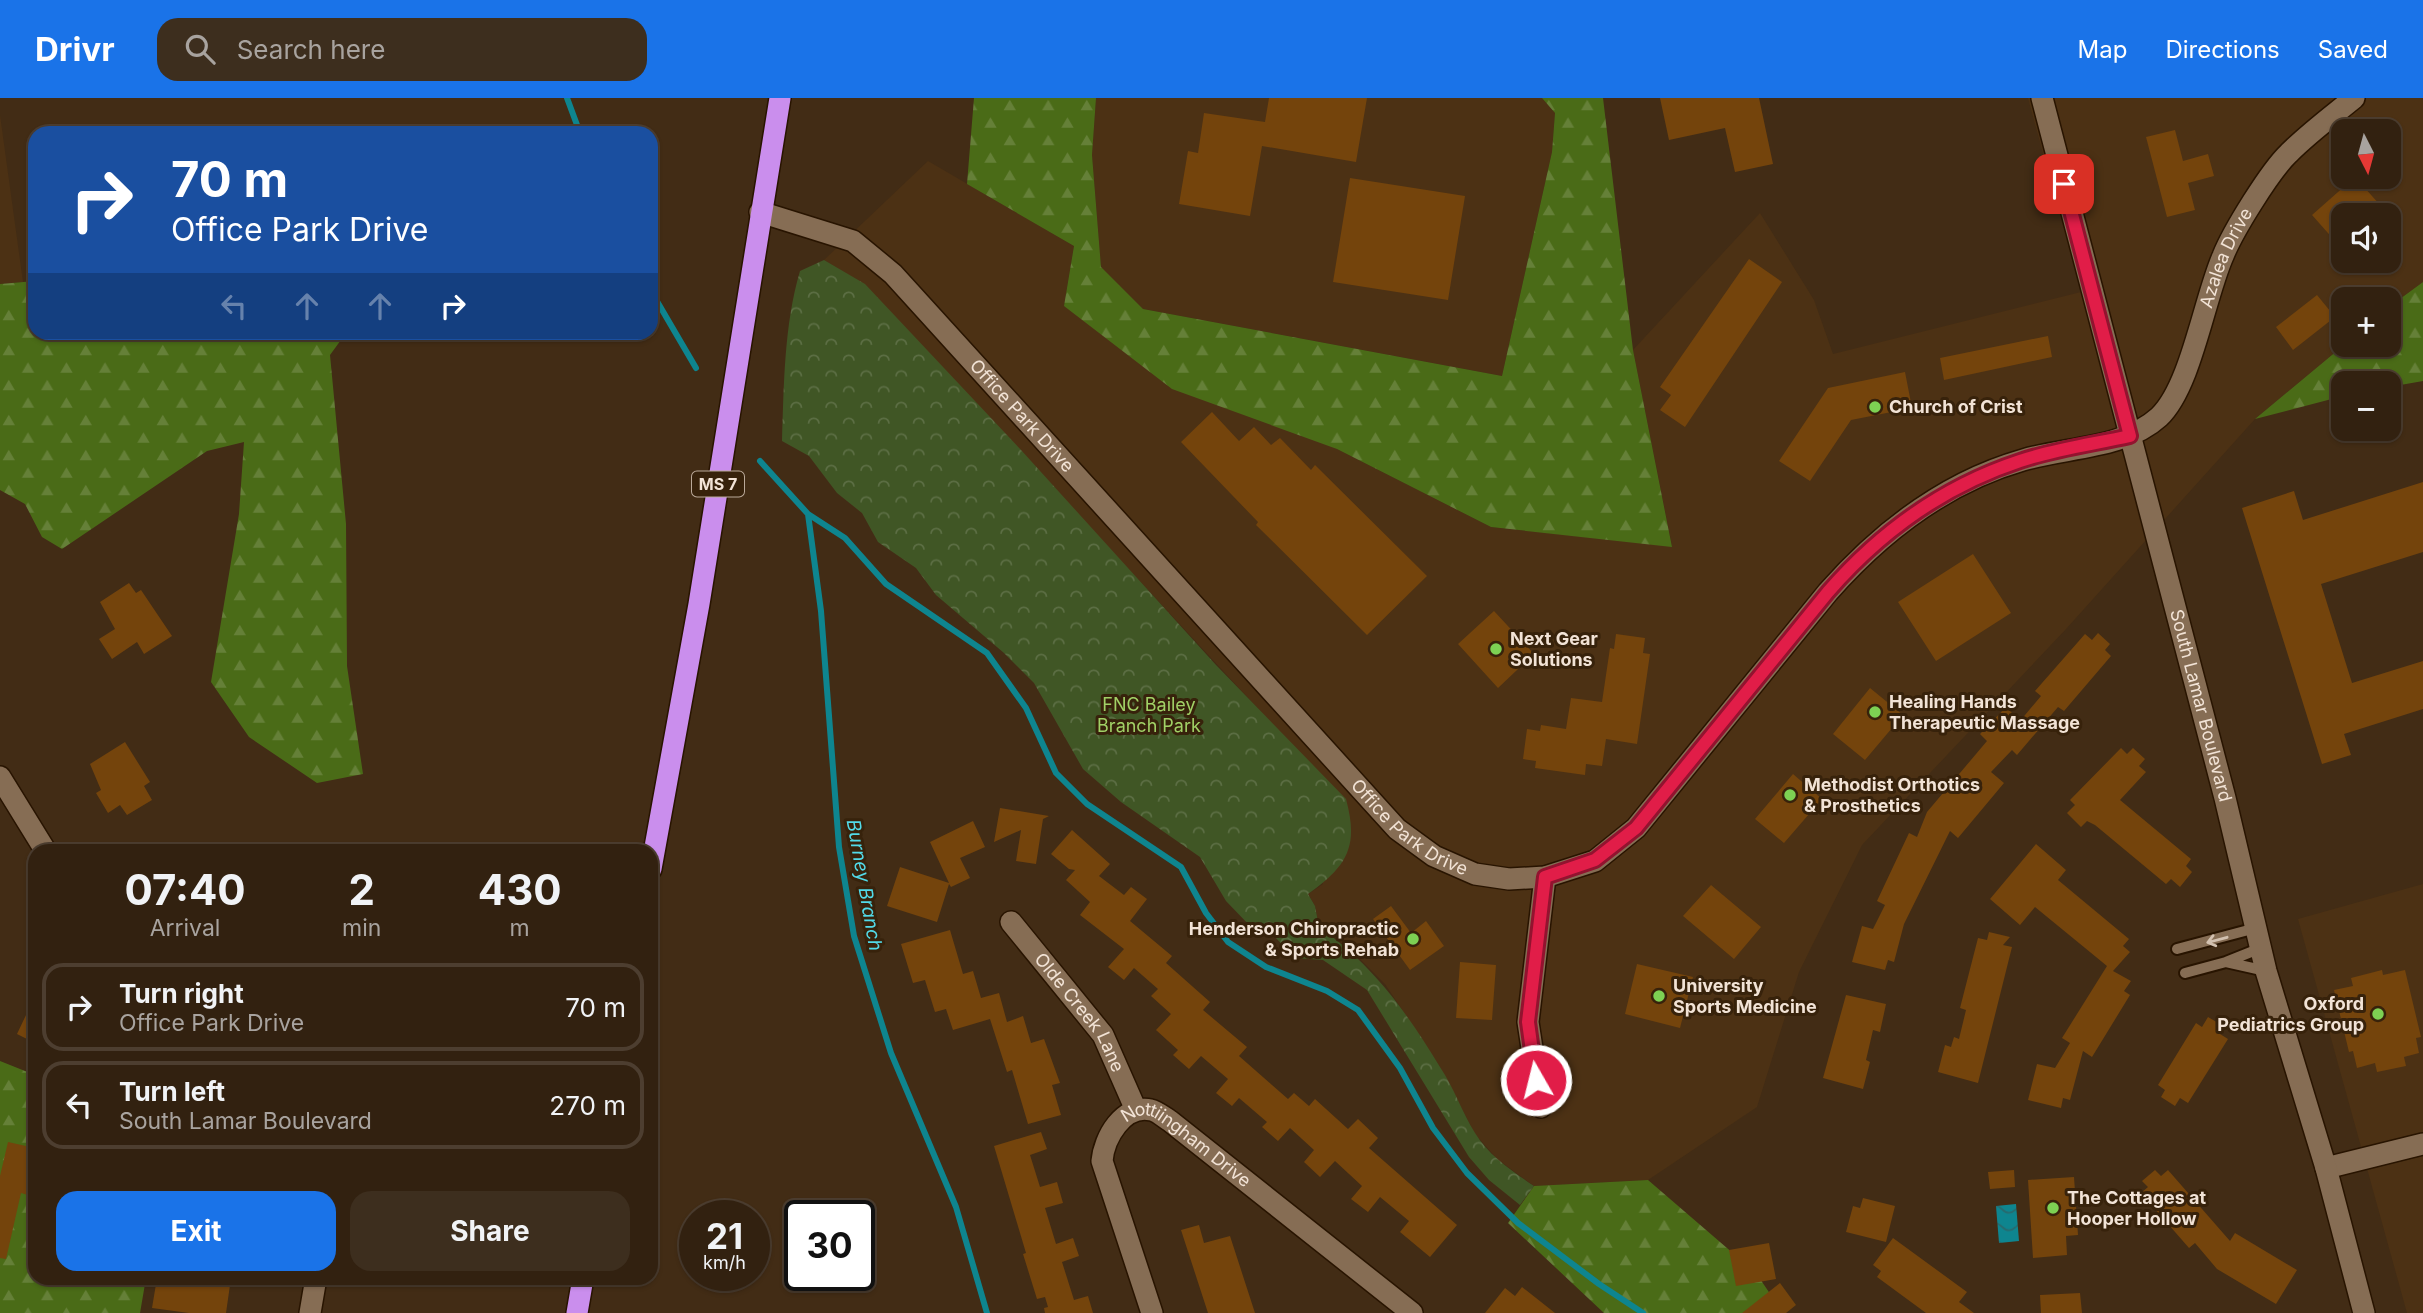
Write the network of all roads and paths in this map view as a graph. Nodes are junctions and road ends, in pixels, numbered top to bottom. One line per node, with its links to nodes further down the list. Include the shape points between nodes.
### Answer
1 (780, 98): 4 (highway, MS 7)
2 (2042, 98): 5 (street, South Lamar Boulevard)
3 (2354, 98): 5 (street, Azalea Drive, via 2286,155 2258,197 2223,254 2176,395 2158,418)
4 (760, 212): 8 (highway, MS 7, via 699,604); 9 (street, Office Park Drive, via 853,241 893,274 1397,829 1434,856 1475,874 1509,879)
5 (2130, 436): 9 (street, Office Park Drive, via 2022,460 1930,501 1859,557 1636,828 1595,860); 11 (street, South Lamar Boulevard)
6 (0, 777): 7 (street)
7 (41, 844)
8 (656, 844)
9 (1545, 877): 16 (street, via 1528,1022)
10 (1011, 922): 17 (street, Olde Creek Lane, via 1103,1035)
11 (2258, 938): 12 (lane, one-way to 12); 13 (lane); 14 (street, South Lamar Boulevard)
12 (2177, 949)
13 (2226, 962): 14 (lane); 15 (lane)
14 (2266, 971): 19 (street, South Lamar Boulevard)
15 (2185, 973)
16 (1541, 1107)
17 (1136, 1110): 24 (street, Nottiingham Drive, via 1117,1123 1103,1148 1102,1161); 25 (street, Nottiingham Drive, via 1152,1110 1170,1121)
18 (2423, 1144): 19 (street)
19 (2326, 1168): 26 (street, South Lamar Boulevard)
20 (315, 1285): 22 (street)
21 (582, 1285): 23 (highway)
22 (310, 1313)
23 (577, 1313)
24 (1152, 1313)
25 (1412, 1313)
26 (2364, 1313)

